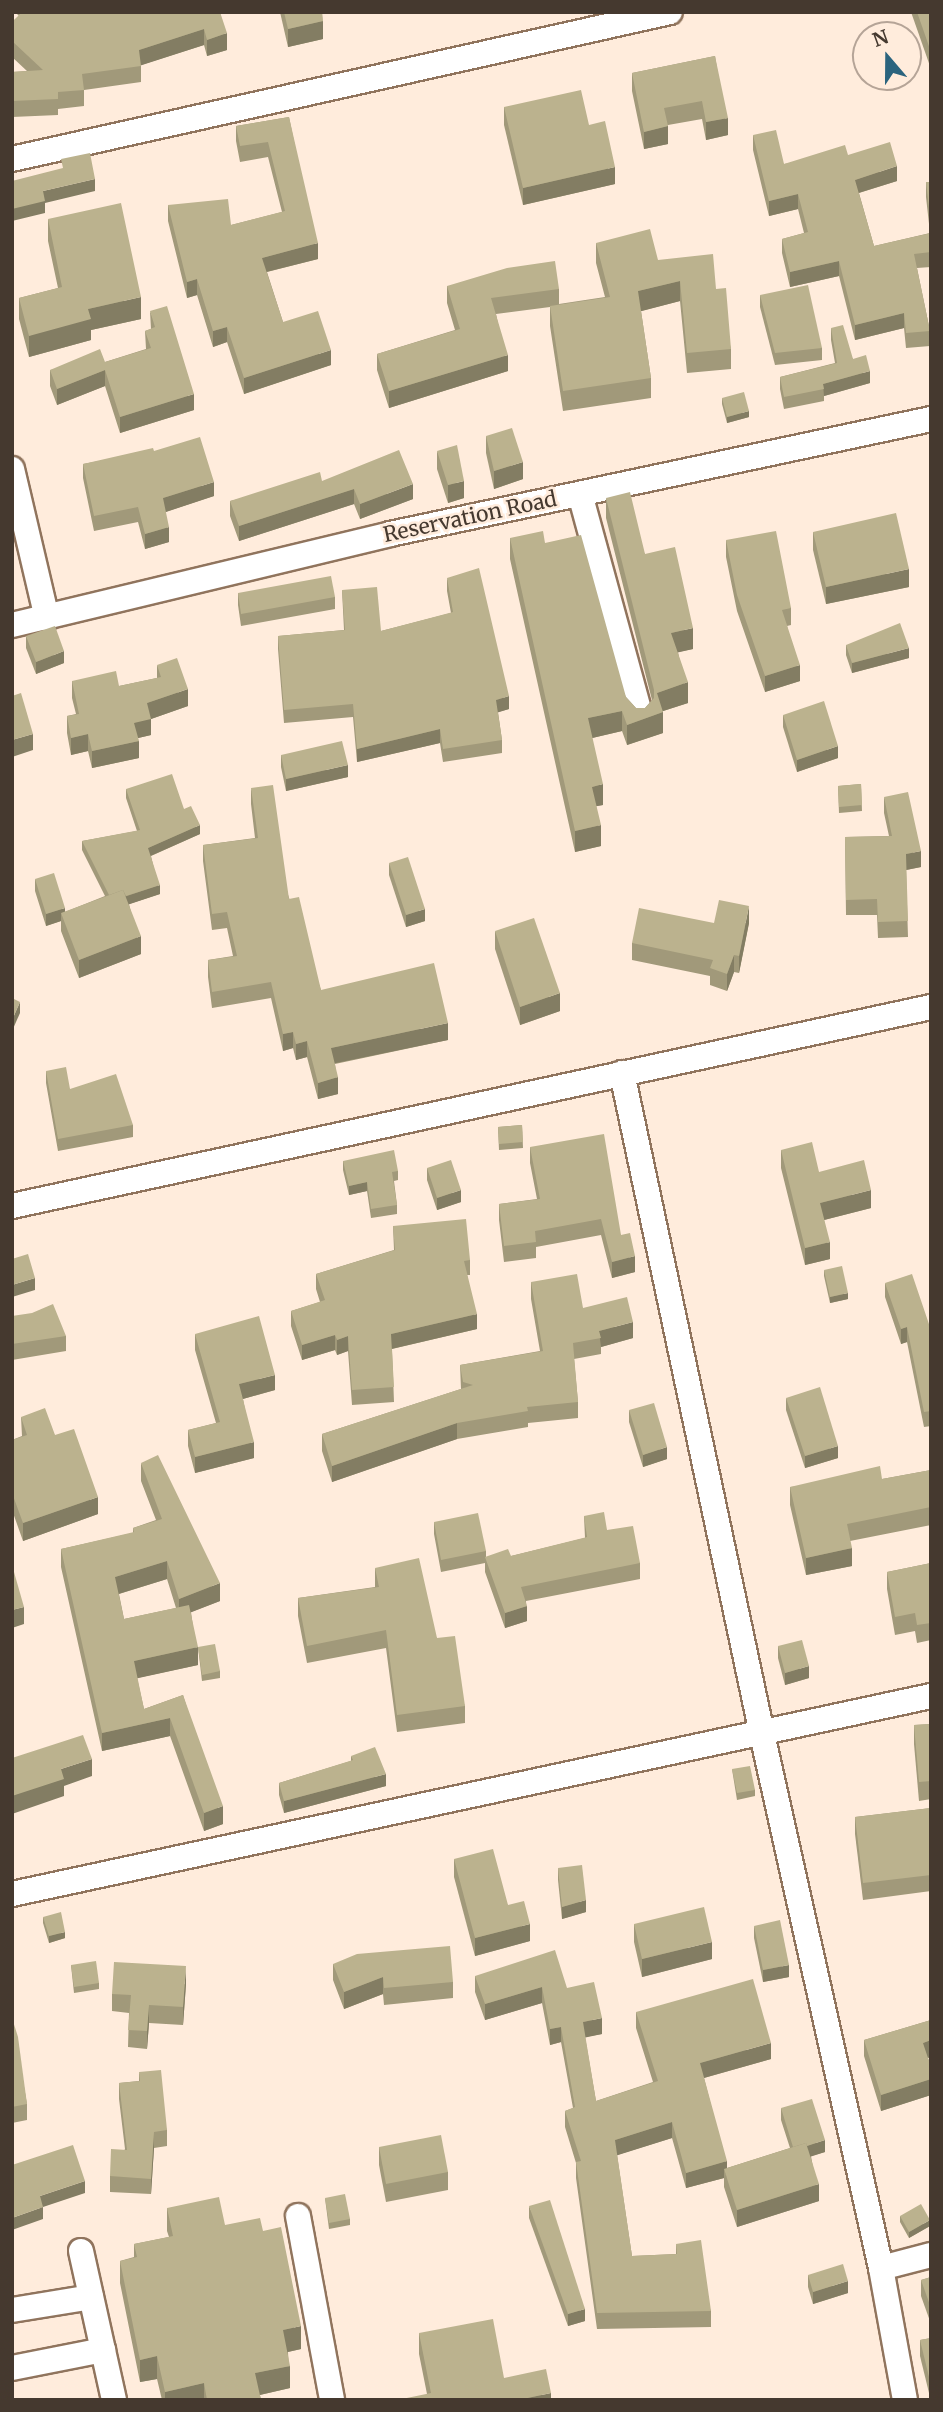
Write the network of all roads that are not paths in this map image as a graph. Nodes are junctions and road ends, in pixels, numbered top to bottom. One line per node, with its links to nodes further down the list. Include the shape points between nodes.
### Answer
1 (670, 12): 2 (street)
2 (12, 159)
3 (931, 419): 5 (street, Reservation Road)
4 (12, 469): 6 (street)
5 (579, 494): 6 (street, Reservation Road, via 390,534); 8 (street)
6 (47, 618): 7 (street, Reservation Road)
7 (12, 625)
8 (640, 714)
9 (931, 1007): 10 (street)
10 (622, 1073): 11 (street); 13 (street)
11 (12, 1206)
12 (931, 1696): 13 (street)
13 (762, 1734): 14 (street); 18 (street)
14 (12, 1894)
15 (298, 2216): 24 (street)
16 (80, 2251): 19 (street)
17 (931, 2255): 18 (street)
18 (881, 2268): 25 (street)
19 (91, 2297): 20 (street); 21 (street)
20 (12, 2310)
21 (103, 2350): 22 (street); 23 (street)
22 (12, 2368)
23 (114, 2400)
24 (332, 2400)
25 (905, 2400)

